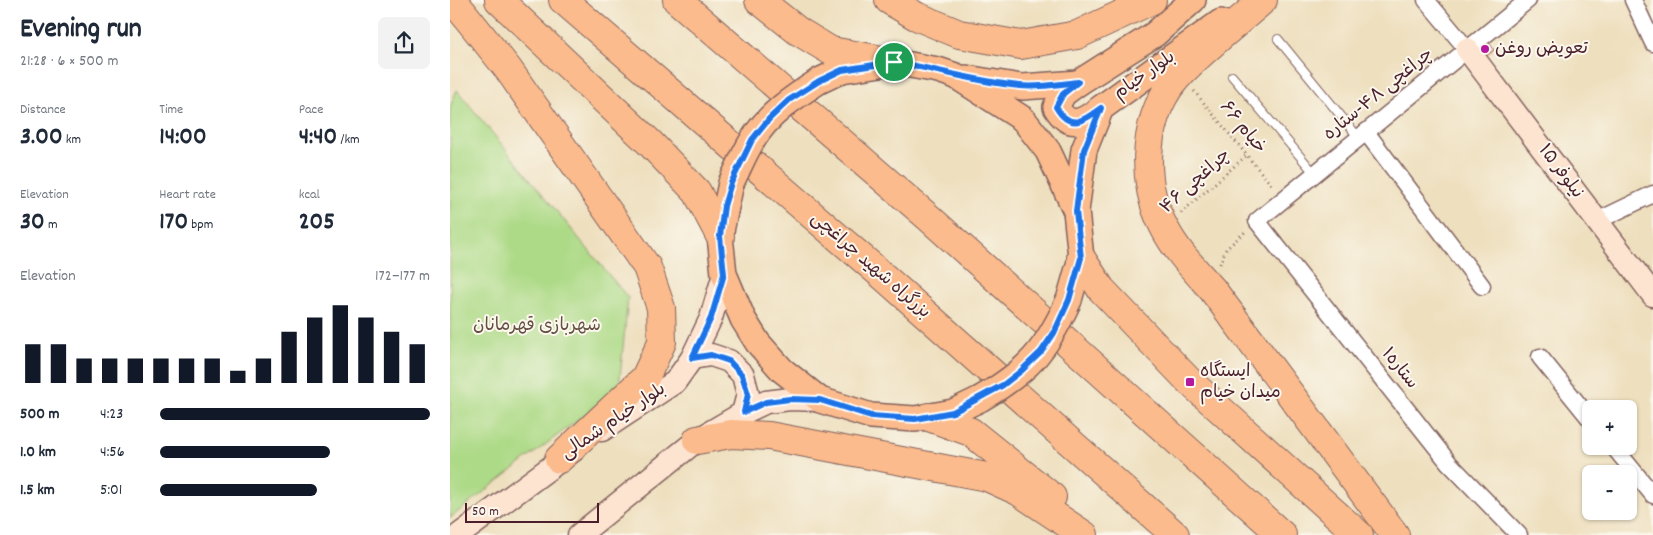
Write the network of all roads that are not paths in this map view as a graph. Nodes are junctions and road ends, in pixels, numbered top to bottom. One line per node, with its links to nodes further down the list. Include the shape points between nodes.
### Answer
1 (453, 0): 41 (highway, via 508,69 647,267 661,308 662,342 645,378)
2 (499, 0): 28 (highway, via 697,192)
3 (563, 0): 47 (highway, بزرگراه شهید چراغچی, via 884,277)
4 (677, 0): 48 (highway, via 928,217)
5 (759, 0): 17 (highway, via 798,31 831,51)
6 (889, 0): 7 (highway, via 916,16 959,34 1021,46 1077,35)
7 (1152, 0)
8 (1193, 0): 20 (main road, بلوار خیام, via 1155,34)
9 (1252, 0): 21 (main road, بلوار خیام)
10 (1263, 0): 50 (highway, via 1180,74 1162,99 1150,129 1148,158 1152,198 1164,228 1179,252 1212,289)
11 (1426, 0): 16 (street)
12 (1528, 0): 16 (street, چراغچی ۴۸-ستاره)
13 (1633, 0): 15 (street)
14 (1278, 39): 22 (lane)
15 (1653, 43)
16 (1467, 49): 22 (street, چراغچی ۴۸-ستاره); 27 (main road, نیلوفر ۱۵)
17 (894, 62): 18 (main road); 28 (main road, bridge, via 842,70 789,100 769,119 752,140 731,183)
18 (956, 76): 20 (main road, بلوار خیام, via 1022,87); 25 (main road, via 1023,119 1048,150)
19 (1232, 76): 23 (lane)
20 (1078, 82): 21 (main road, via 1063,94 1056,107 1061,114 1076,122 1085,120)
21 (1101, 108): 25 (main road, بلوار خیام, via 1084,150)
22 (1362, 135): 23 (street, چراغچی ۴۸-ستاره); 31 (street)
23 (1314, 174): 26 (street, چراغچی ۴۸-ستاره)
24 (1653, 194): 27 (street)
25 (1076, 211): 29 (main road)
26 (1257, 221): 51 (street, ستاره۱, via 1449,463)
27 (1597, 221): 32 (main road, نیلوفر ۱۵)
28 (720, 236): 30 (main road)
29 (1081, 258): 38 (main road, bridge, via 1069,300 1041,352 1003,385 980,399 953,412); 49 (highway, via 1101,290 1190,382)
30 (724, 274): 34 (main road, بلوار خیام شمالی, via 711,318); 35 (main road, via 743,319 758,343 782,370)
31 (1482, 286)
32 (1653, 294)
33 (1540, 357): 36 (street)
34 (692, 358): 37 (main road, via 711,355 729,361 742,375 748,394); 41 (main road, بلوار خیام شمالی, via 675,382)
35 (820, 400): 37 (main road, via 766,402); 38 (main road, via 871,416)
36 (1582, 409)
37 (744, 412): 39 (main road)
38 (930, 417): 46 (highway, via 971,432)
39 (698, 440): 44 (main road); 45 (highway, via 731,434 769,436 987,476 1018,491)
40 (1620, 455): 42 (street)
41 (560, 459): 43 (main road, بلوار خیام شمالی)
42 (1653, 495)
43 (459, 535)
44 (579, 535)
45 (1084, 535)
46 (1098, 535)
47 (1175, 535)
48 (1282, 535)
49 (1359, 535)
50 (1395, 535)
51 (1519, 535)

